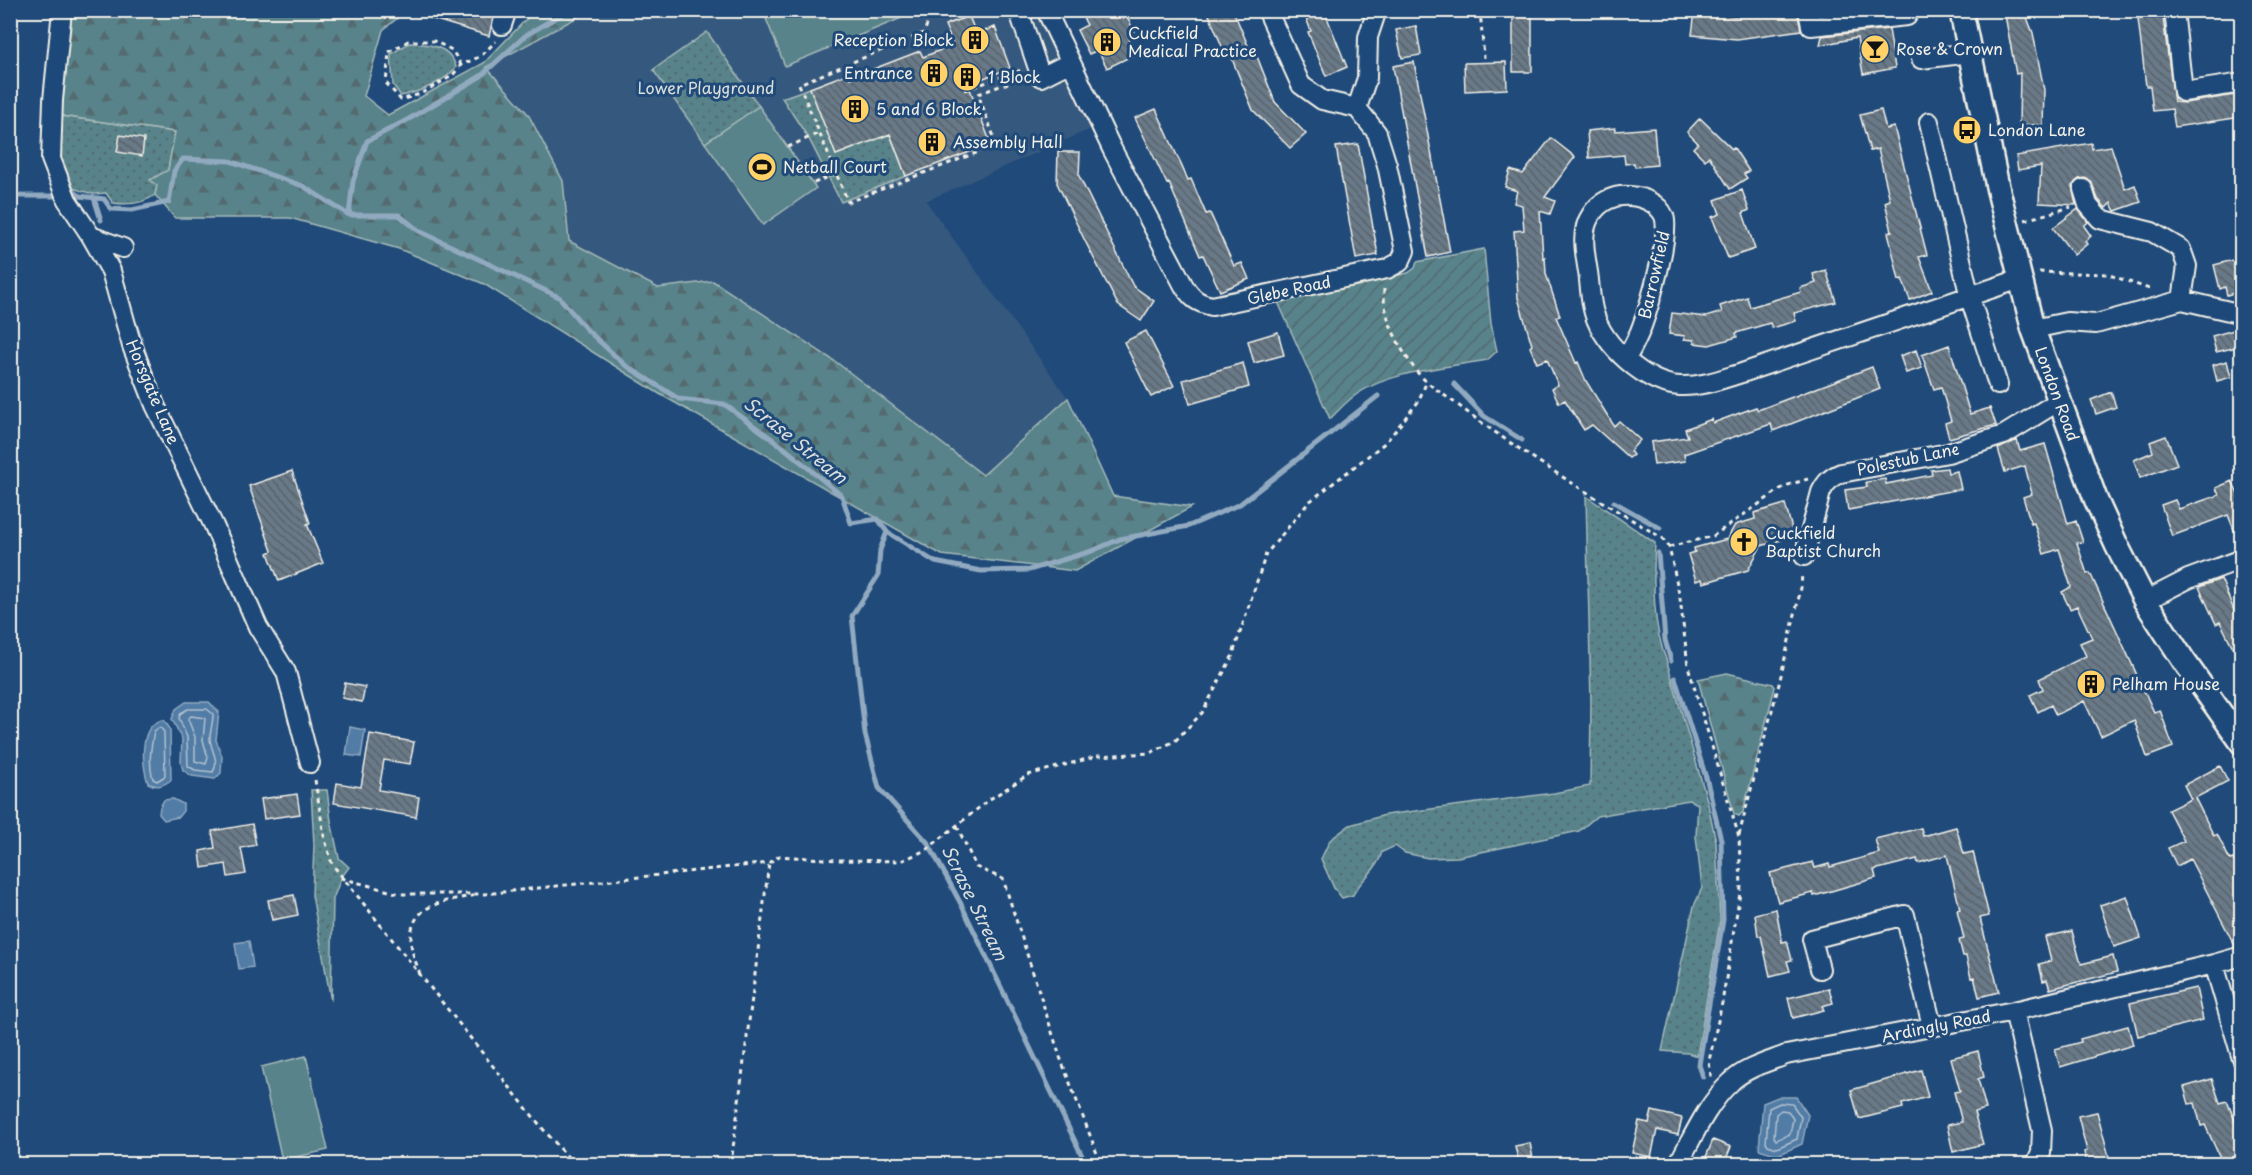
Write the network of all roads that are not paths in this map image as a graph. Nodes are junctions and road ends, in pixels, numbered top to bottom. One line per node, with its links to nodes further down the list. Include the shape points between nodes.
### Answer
1 (62, 10): 17 (street, Horsgate Lane, via 51,159 67,200)
2 (1025, 10): 12 (street, via 1021,18 1032,66 1041,77)
3 (1046, 10): 12 (street, Glebe Road)
4 (1267, 10): 14 (street, via 1302,85 1322,100)
5 (1377, 10): 14 (street, via 1368,37 1367,78)
6 (1808, 10): 9 (street, via 1811,26)
7 (1961, 10): 10 (main road, London Road)
8 (2174, 10): 13 (street, via 2183,92)
9 (1907, 16)
10 (1970, 53): 11 (street); 19 (main road, London Road)
11 (1921, 59)
12 (1070, 63): 14 (street, Glebe Road, via 1189,296 1212,306 1387,269 1400,262 1405,251 1387,165 1377,133)
13 (2241, 83)
14 (1357, 108)
15 (1929, 122): 20 (street)
16 (2085, 196): 21 (street, via 2100,219 2152,232 2181,249 2187,266)
17 (91, 236): 18 (street); 31 (street, Horsgate Lane, via 111,271 132,346 155,405 258,627 286,672)
18 (123, 248)
19 (2020, 279): 20 (street, Barrowfield); 23 (main road, London Road)
20 (1970, 298): 24 (street, Barrowfield, via 1709,383 1664,383); 25 (street)
21 (2182, 300): 22 (street); 23 (street, via 2096,324 2067,322)
22 (2241, 314)
23 (2033, 329): 26 (main road, London Road)
24 (1626, 359): 24 (street, Barrowfield, via 1603,334 1594,312 1584,244 1586,224 1600,204 1628,196 1658,207 1666,228 1642,327)
25 (1998, 385)
26 (2059, 401): 27 (street, Polestub Lane, via 2004,435 1948,453 1832,477 1825,484); 29 (main road, London Road, via 2096,500)
27 (1804, 556)
28 (2241, 559): 29 (street)
29 (2145, 601): 30 (main road, London Road)
30 (2241, 743)
31 (310, 764)
32 (2241, 956): 33 (street, Ardingly Road)
33 (2214, 964): 35 (street, Ardingly Road); 37 (street)
34 (1820, 969): 36 (street, via 1812,939 1905,915)
35 (2014, 1011): 36 (street, Ardingly Road); 39 (street, via 2042,1130 2041,1153)
36 (1932, 1026): 38 (street, Ardingly Road, via 1786,1054 1752,1068 1732,1080 1714,1101)
37 (2241, 1059)
38 (1677, 1164)
39 (2036, 1164)

